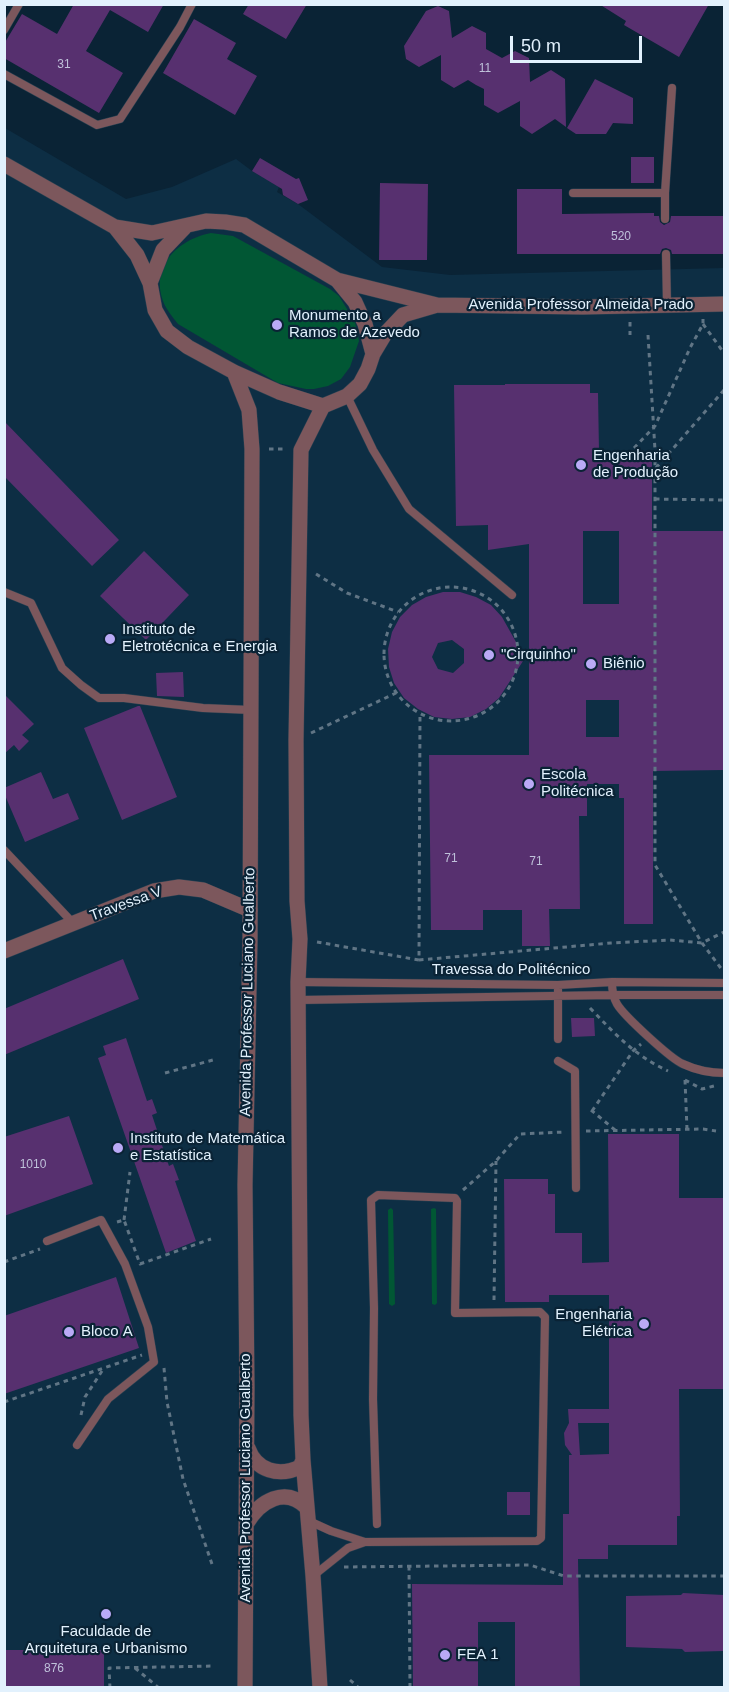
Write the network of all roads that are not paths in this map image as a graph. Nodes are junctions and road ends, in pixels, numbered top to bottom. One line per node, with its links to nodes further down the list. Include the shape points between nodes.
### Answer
1 (19, 4): 3 (lane)
2 (192, 4): 4 (lane, via 120,119 97,125)
3 (4, 30)
4 (4, 74)
5 (672, 88): 7 (lane)
6 (4, 164): 11 (street)
7 (665, 193): 8 (lane); 9 (lane)
8 (573, 194)
9 (665, 219)
10 (186, 226): 11 (street, via 152,233); 13 (street, via 206,221 244,225); 14 (street, via 163,250)
11 (116, 227): 14 (street, via 137,255)
12 (666, 254): 17 (lane)
13 (337, 280): 16 (street, Avenida Professor Almeida Prado); 18 (street, via 355,302)
14 (150, 283): 19 (street, via 155,310 167,331)
15 (724, 304): 17 (street, Avenida Professor Almeida Prado)
16 (437, 305): 17 (street, Avenida Professor Almeida Prado); 18 (street, Avenida Professor Almeida Prado, via 403,315)
17 (667, 305)
18 (373, 354): 20 (street, via 360,384)
19 (234, 372): 21 (street); 24 (street, Avenida Professor Luciano Gualberto, via 249,410 252,449)
20 (347, 396): 21 (street); 23 (lane, via 409,509)
21 (323, 406): 29 (street, via 301,450 296,740)
22 (4, 592): 24 (lane, via 31,603 62,668 99,698)
23 (512, 595)
24 (251, 710): 26 (street, Avenida Professor Luciano Gualberto)
25 (4, 850): 27 (lane)
26 (250, 910): 27 (street, Travessa V, via 202,890 179,887 154,891); 43 (street, Avenida Professor Luciano Gualberto, via 245,1185)
27 (74, 924): 28 (street, Travessa V)
28 (4, 951)
29 (298, 982): 32 (lane, Travessa do Politécnico); 36 (street)
30 (612, 982): 31 (lane, Travessa do Politécnico); 32 (lane, Travessa do Politécnico); 33 (lane)
31 (724, 983)
32 (558, 985): 35 (lane)
33 (612, 995): 34 (lane, Travessa do Politécnico); 35 (lane, Travessa do Politécnico); 39 (lane, via 618,1007 667,1054 681,1063)
34 (724, 995)
35 (558, 996): 36 (lane, Travessa do Politécnico); 37 (lane)
36 (299, 1000): 44 (street)
37 (558, 1039)
38 (558, 1061): 40 (lane, via 575,1071)
39 (724, 1073)
40 (576, 1188)
41 (47, 1241): 42 (lane, via 101,1220 125,1264 148,1327 154,1362 108,1399)
42 (77, 1445)
43 (247, 1445): 44 (street, via 256,1462 272,1472 291,1471 300,1467); 46 (street, Avenida Professor Luciano Gualberto)
44 (303, 1460): 45 (street)
45 (308, 1514): 46 (street, via 300,1501 275,1498 263,1503); 48 (lane, via 331,1531); 49 (street)
46 (247, 1522): 50 (street, Avenida Professor Luciano Gualberto)
47 (377, 1524): 48 (lane, via 371,1200 378,1195 455,1198 455,1313 540,1312 545,1317 540,1540)
48 (365, 1542): 49 (lane, via 348,1548)
49 (313, 1576): 51 (street)
50 (245, 1688)
51 (320, 1688)

